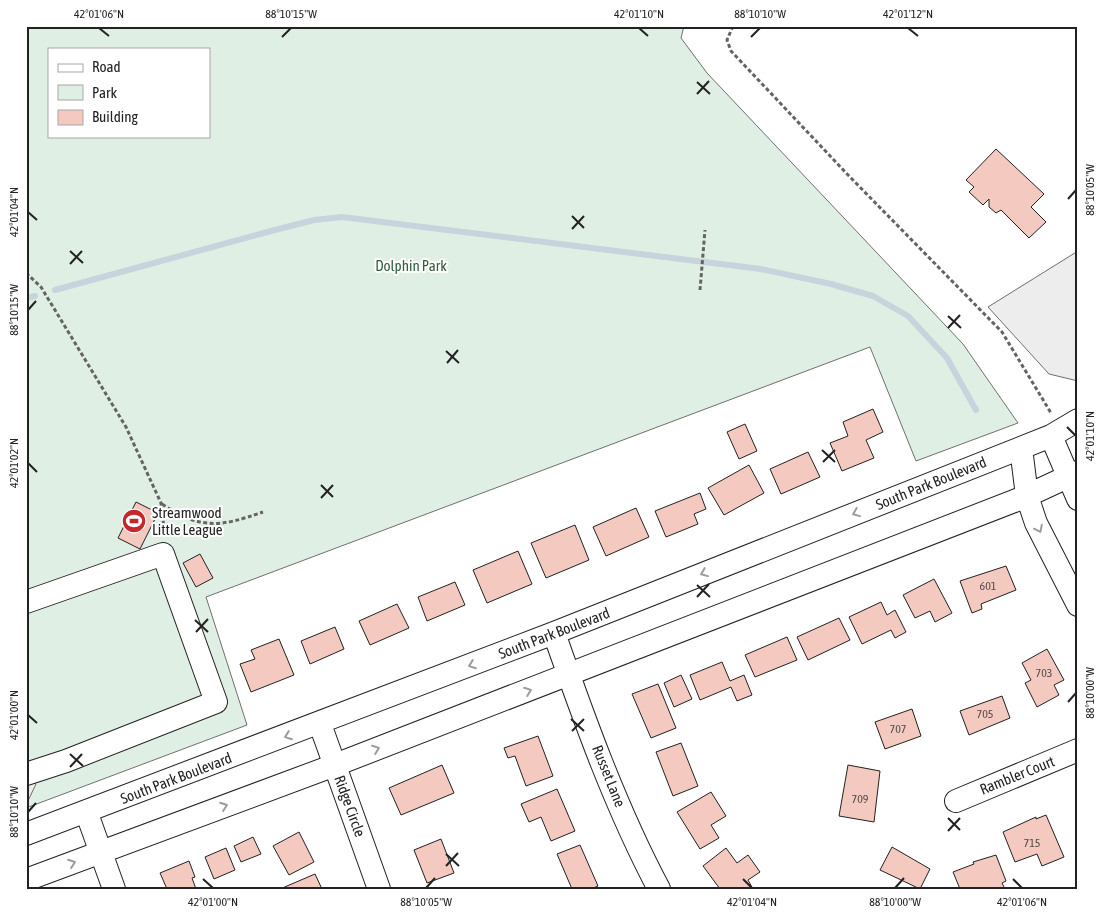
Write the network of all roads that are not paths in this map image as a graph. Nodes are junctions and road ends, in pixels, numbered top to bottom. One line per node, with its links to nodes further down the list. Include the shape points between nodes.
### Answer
1 (1064, 429): 2 (street, South Park Boulevard); 3 (street)
2 (1021, 448): 4 (street); 8 (street, South Park Boulevard, one-way to 8)
3 (1073, 475): 4 (street); 5 (street)
4 (1027, 496): 7 (street, one-way to 7, via 1036,523); 9 (street)
5 (1078, 499)
6 (26, 602): 13 (street, via 163,554 216,702 66,761)
7 (1078, 605)
8 (554, 633): 9 (street, Russet Lane); 10 (street, South Park Boulevard, one-way to 10)
9 (569, 675): 12 (street, one-way to 9); 21 (street, Russet Lane, via 640,852)
10 (320, 724): 12 (street, Ridge Circle); 15 (street, South Park Boulevard, one-way to 15)
11 (1078, 750): 14 (street, Rambler Court)
12 (335, 765): 17 (street, one-way to 12); 20 (street, Ridge Circle)
13 (28, 770)
14 (956, 800)
15 (86, 811): 16 (street, South Park Boulevard); 17 (street)
16 (26, 834)
17 (101, 852): 18 (street, one-way to 17); 19 (street)
18 (26, 880)
19 (114, 889)
20 (379, 889)
21 (659, 889)

